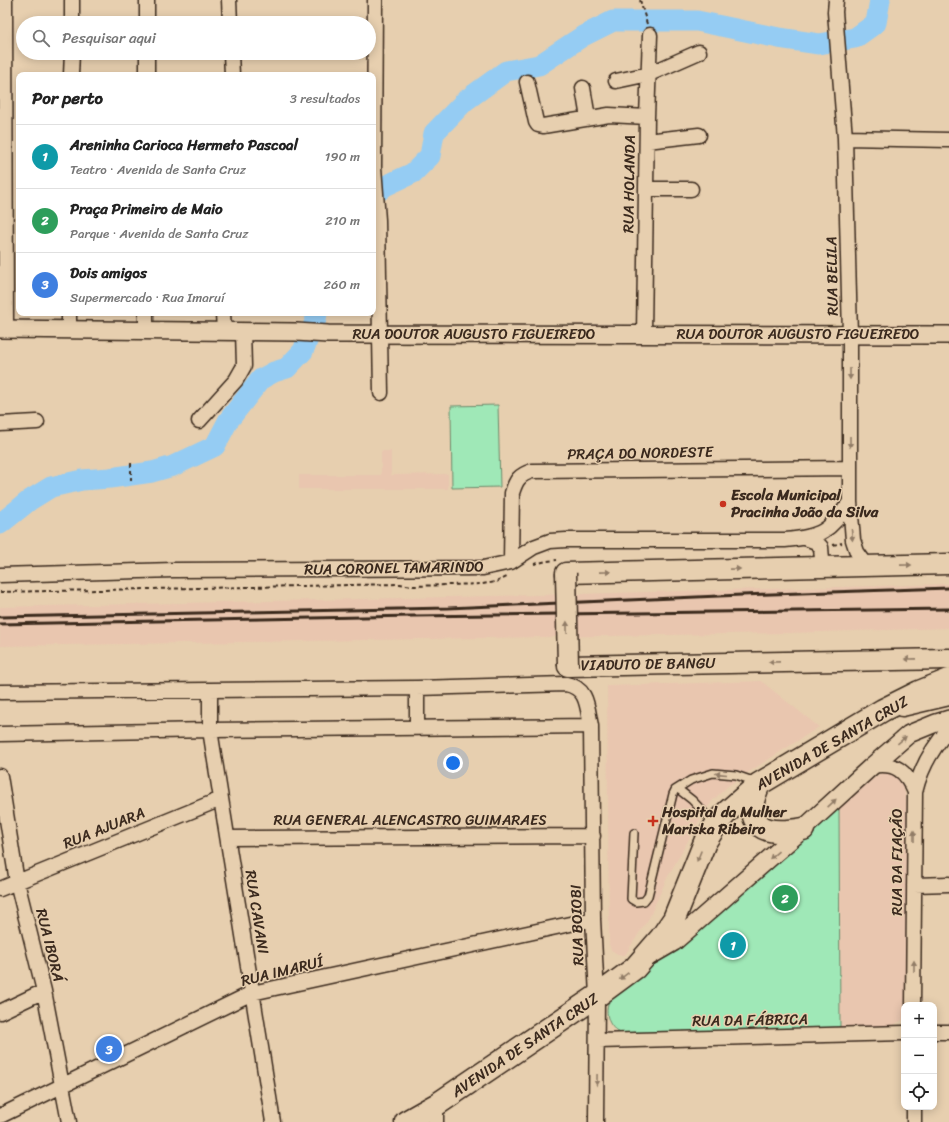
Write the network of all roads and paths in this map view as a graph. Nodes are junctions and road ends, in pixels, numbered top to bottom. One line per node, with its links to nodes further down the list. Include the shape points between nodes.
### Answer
1 (6, 0): 38 (street)
2 (72, 0): 8 (street)
3 (147, 0): 9 (street)
4 (229, 0): 10 (street)
5 (375, 0): 11 (street)
6 (640, 1): 12 (path)
7 (835, 6): 29 (street, RUA BELILA)
8 (72, 16)
9 (147, 16)
10 (230, 16)
11 (375, 16)
12 (650, 35): 22 (street, RUA HOLANDA)
13 (699, 52): 22 (street)
14 (72, 60): 18 (street)
15 (147, 60): 19 (street)
16 (231, 60): 20 (street)
17 (375, 60): 21 (street)
18 (71, 72)
19 (147, 72)
20 (232, 72)
21 (375, 72)
22 (649, 74): 23 (street); 26 (street, RUA HOLANDA)
23 (616, 81)
24 (527, 82): 27 (street, via 538,125)
25 (583, 88): 27 (street)
26 (647, 117): 27 (street, via 609,115); 31 (street, RUA HOLANDA)
27 (588, 118)
28 (699, 135): 31 (street)
29 (846, 138): 30 (street); 44 (street, RUA BELILA)
30 (949, 140)
31 (647, 141): 32 (street, RUA HOLANDA)
32 (646, 189): 33 (street); 43 (street, RUA HOLANDA)
33 (691, 189)
34 (376, 194): 42 (street)
35 (146, 316): 39 (street)
36 (223, 316): 40 (street)
37 (69, 321): 38 (street, RUA DOUTOR AUGUSTO FIGUEIREDO); 39 (street, RUA DOUTOR AUGUSTO FIGUEIREDO)
38 (3, 329)
39 (146, 330): 40 (street, RUA DOUTOR AUGUSTO FIGUEIREDO)
40 (224, 331): 41 (street, RUA DOUTOR AUGUSTO FIGUEIREDO)
41 (243, 332): 42 (street, RUA DOUTOR AUGUSTO FIGUEIREDO); 47 (street, via 242,371)
42 (380, 334): 43 (street, RUA DOUTOR AUGUSTO FIGUEIREDO); 46 (street)
43 (644, 334): 44 (street, RUA DOUTOR AUGUSTO FIGUEIREDO)
44 (850, 335): 45 (street, RUA DOUTOR AUGUSTO FIGUEIREDO); 51 (street, RUA BELILA, one-way to 51)
45 (949, 335)
46 (381, 393)
47 (199, 421)
48 (37, 422): 49 (street)
49 (0, 424)
50 (130, 463): 52 (path)
51 (850, 468): 53 (street, RUA BELILA); 55 (street, PRAÇA DO NORDESTE, via 532,471 522,474 515,483 512,493)
52 (130, 484)
53 (850, 502): 54 (street, RUA CORONEL TAMARINDO, via 829,528); 57 (street, RUA BELILA, one-way to 57, via 853,540 857,552)
54 (805, 538): 55 (street, RUA CORONEL TAMARINDO, via 550,541 534,547); 58 (street, via 821,547 822,560)
55 (511, 562): 59 (street, RUA CORONEL TAMARINDO, via 483,568 174,570)
56 (949, 564): 57 (main road, one-way to 56)
57 (867, 566): 58 (main road)
58 (812, 567): 60 (main road, VIADUTO DE BANGU, one-way to 58, bridge, via 568,666 566,573)
59 (0, 575)
60 (949, 658)
61 (949, 680): 66 (main road, AVENIDA DE SANTA CRUZ)
62 (417, 688): 63 (street, RUA BOIOBI); 68 (street, RUA BOIOBI, via 566,684 581,691); 69 (street)
63 (210, 690): 64 (street, RUA BOIOBI); 71 (street, RUA CAVANI)
64 (0, 692)
65 (949, 695): 66 (main road)
66 (884, 710): 75 (main road, AVENIDA DE SANTA CRUZ)
67 (949, 720): 73 (street, AVENIDA DE SANTA CRUZ, one-way to 67, via 909,734)
68 (591, 726): 69 (street); 82 (street, RUA BOIOBI)
69 (417, 728): 71 (street)
70 (949, 729): 77 (street, RUA DA FIAÇÃO, via 926,759)
71 (210, 730): 72 (street); 78 (street, RUA CAVANI)
72 (0, 734)
73 (872, 766): 77 (street, via 883,764 904,772); 80 (street, AVENIDA DE SANTA CRUZ, one-way to 73)
74 (0, 776): 84 (street, RUA IBORÁ)
75 (758, 784): 76 (lane, one-way to 76, via 736,775 713,773 690,780); 79 (main road, AVENIDA DE SANTA CRUZ); 80 (main road, via 753,802 754,816 758,824 767,830 777,832)
76 (678, 789): 79 (lane); 81 (lane, via 673,794 648,896 644,901 636,902 631,899)
77 (914, 792): 86 (street, RUA DA FIAÇÃO, one-way to 77)
78 (221, 798): 83 (street, RUA CAVANI); 84 (street, RUA AJUARA)
79 (716, 825): 89 (main road, AVENIDA DE SANTA CRUZ, one-way to 89, via 705,842 674,919)
80 (803, 829): 89 (street, AVENIDA DE SANTA CRUZ, one-way to 89, via 674,942)
81 (634, 833)
82 (593, 836): 83 (street, RUA GENERAL ALENCASTRO GUIMARAES); 88 (street, RUA BOIOBI)
83 (228, 838): 91 (street, RUA CAVANI)
84 (17, 882): 87 (street, RUA AJUARA); 90 (street, RUA IBORÁ)
85 (949, 884): 86 (street)
86 (914, 885): 93 (street, RUA DA FIAÇÃO, one-way to 86)
87 (0, 889)
88 (593, 919): 91 (street, RUA IMARUÍ); 92 (street, RUA BOIOBI)
89 (640, 962): 92 (main road, AVENIDA DE SANTA CRUZ, one-way to 92)
90 (44, 991): 94 (street); 99 (street, RUA IBORÁ)
91 (252, 993): 99 (street, RUA IMARUÍ); 104 (street, RUA CAVANI)
92 (597, 996): 98 (street, RUA BOIOBI); 101 (main road, AVENIDA DE SANTA CRUZ)
93 (913, 1002)
94 (0, 1012)
95 (937, 1032): 96 (street)
96 (949, 1032)
97 (901, 1033): 98 (street, RUA DA FÁBRICA)
98 (598, 1041): 106 (street, RUA BOIOBI, one-way to 106)
99 (61, 1087): 102 (street, RUA IMARUÍ); 103 (street, RUA IBORÁ)
100 (914, 1110): 107 (street)
101 (436, 1114): 105 (main road, AVENIDA DE SANTA CRUZ)
102 (0, 1116)
103 (69, 1122)
104 (273, 1122)
105 (406, 1122)
106 (596, 1122)
107 (914, 1122)

